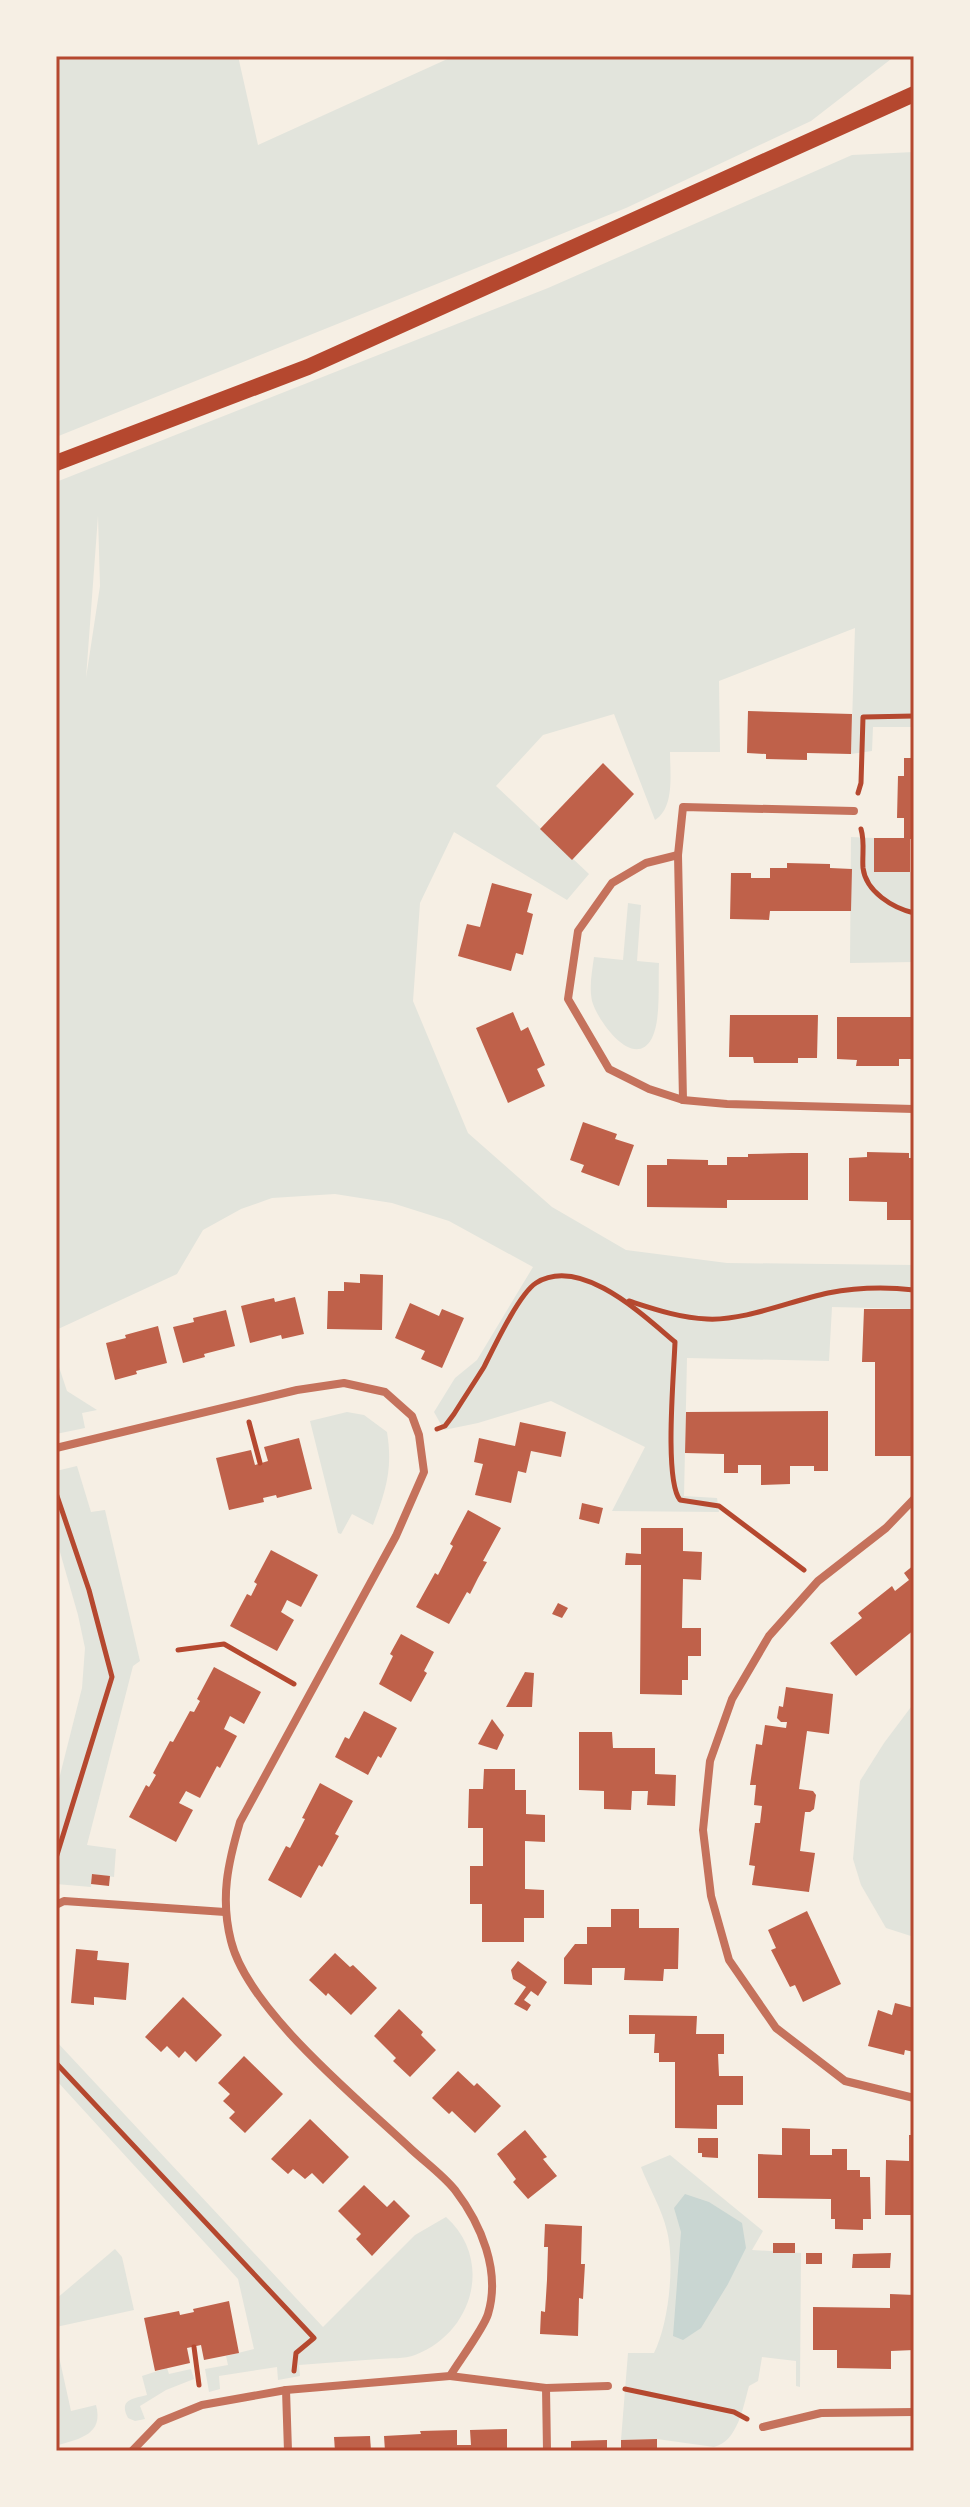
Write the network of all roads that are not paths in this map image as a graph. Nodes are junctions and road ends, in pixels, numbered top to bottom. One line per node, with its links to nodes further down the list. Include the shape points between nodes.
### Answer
1 (914, 94): 2 (main road, via 308,367)
2 (56, 463)
3 (854, 811): 4 (street, via 683,807)
4 (678, 855): 5 (street); 5 (street, via 646,863 612,883 578,931 568,999 609,1069)
5 (683, 1100): 6 (street)
6 (914, 1109)
7 (56, 1448): 10 (street, via 344,1383 385,1392 412,1416 419,1435 424,1472 396,1536 240,1822 227,1865)
8 (914, 1499): 11 (street, via 818,1581 769,1636 732,1699 710,1761 703,1830 711,1896 729,1960 776,2028 845,2081)
9 (56, 1905): 10 (street, via 64,1901)
10 (225, 1912): 12 (street, via 247,1982 307,2051 454,2189 480,2231 492,2273 488,2315)
11 (914, 2098)
12 (450, 2376): 14 (street); 15 (street)
13 (608, 2386): 14 (street)
14 (546, 2388): 20 (street)
15 (286, 2390): 18 (street, via 202,2405 160,2422); 19 (street)
16 (914, 2412): 17 (street, via 821,2413)
17 (763, 2427)
18 (132, 2451)
19 (288, 2451)
20 (547, 2451)

